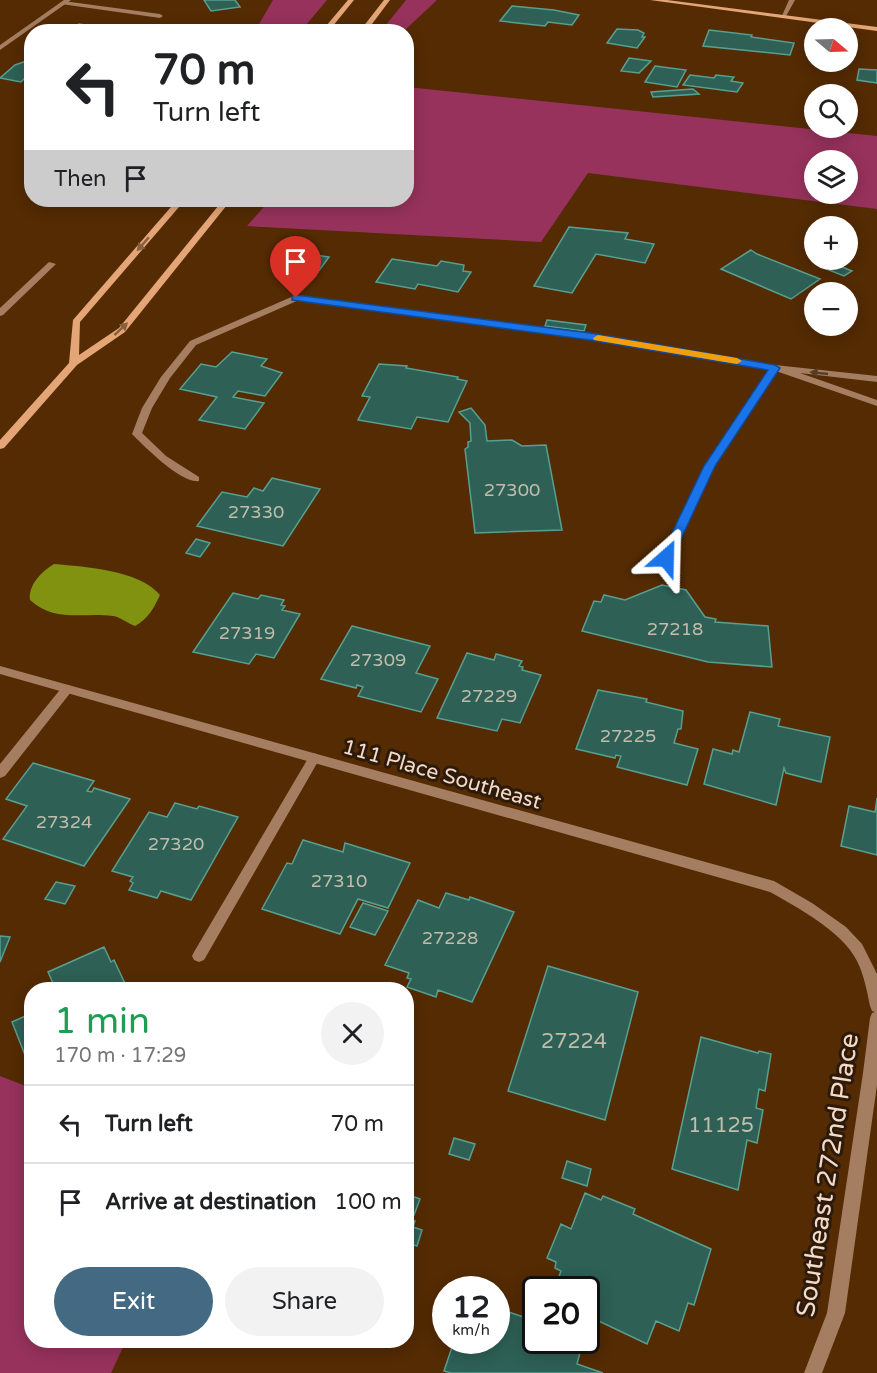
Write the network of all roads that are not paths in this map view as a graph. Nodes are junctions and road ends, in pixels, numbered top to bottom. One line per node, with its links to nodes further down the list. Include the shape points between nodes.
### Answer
1 (351, 0): 9 (main road)
2 (387, 0): 10 (main road)
3 (653, 0): 7 (main road)
4 (792, 0): 7 (street)
5 (65, 2): 6 (street); 8 (street)
6 (159, 16)
7 (783, 17): 11 (main road)
8 (34, 24)
9 (331, 24)
10 (368, 24)
11 (877, 29)
12 (24, 31): 13 (street)
13 (0, 48)
14 (175, 207): 18 (main road, one-way to 18, via 76,322)
15 (221, 207): 18 (main road, one-way to 15, via 122,330)
16 (52, 264): 17 (street)
17 (0, 313)
18 (74, 363): 22 (main road)
19 (775, 368): 20 (street, one-way to 19); 21 (street); 23 (street, via 590,336 296,298 193,343 165,377 147,408 137,434 162,458); 24 (street, via 709,466)
20 (877, 379)
21 (877, 403)
22 (1, 442)
23 (195, 479)
24 (666, 558)
25 (0, 670): 26 (street, 111 Place Southeast)
26 (67, 689): 27 (street, 111 Place Southeast); 28 (street)
27 (314, 758): 29 (street); 30 (street, 111 Place Southeast, via 774,887 809,907 857,948 873,981)
28 (0, 773)
29 (199, 956)
30 (877, 1006)
31 (877, 1018): 32 (street, Southeast 272nd Place, via 836,1313)
32 (813, 1373)

